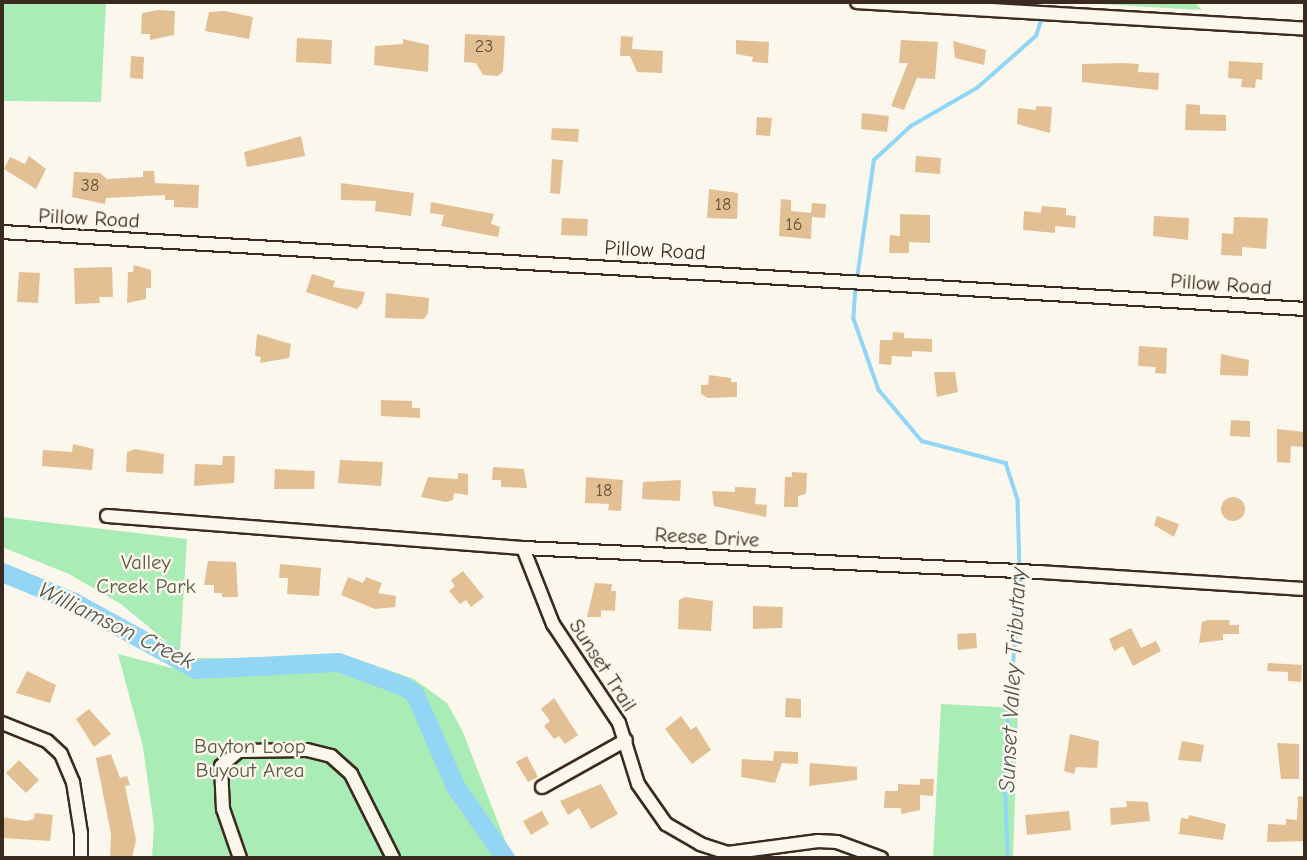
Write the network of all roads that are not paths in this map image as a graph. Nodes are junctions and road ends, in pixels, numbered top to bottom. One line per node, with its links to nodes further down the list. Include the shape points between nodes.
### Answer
1 (857, 2): 2 (street)
2 (1305, 29)
3 (2, 232): 4 (street, Pillow Road)
4 (1305, 309)
5 (107, 516): 6 (street, Reese Drive)
6 (523, 548): 7 (street, Reese Drive); 9 (street, Sunset Trail, via 553,624)
7 (1305, 589)
8 (2, 723): 11 (street, via 47,741 61,754 73,782)
9 (626, 740): 10 (street); 14 (street, Sunset Trail, via 638,783 655,812 700,844 739,853 836,842)
10 (542, 787)
11 (80, 858)
12 (240, 858): 13 (street, via 223,809 221,766 239,751 307,750 331,756 351,774)
13 (393, 858)
14 (881, 858)

